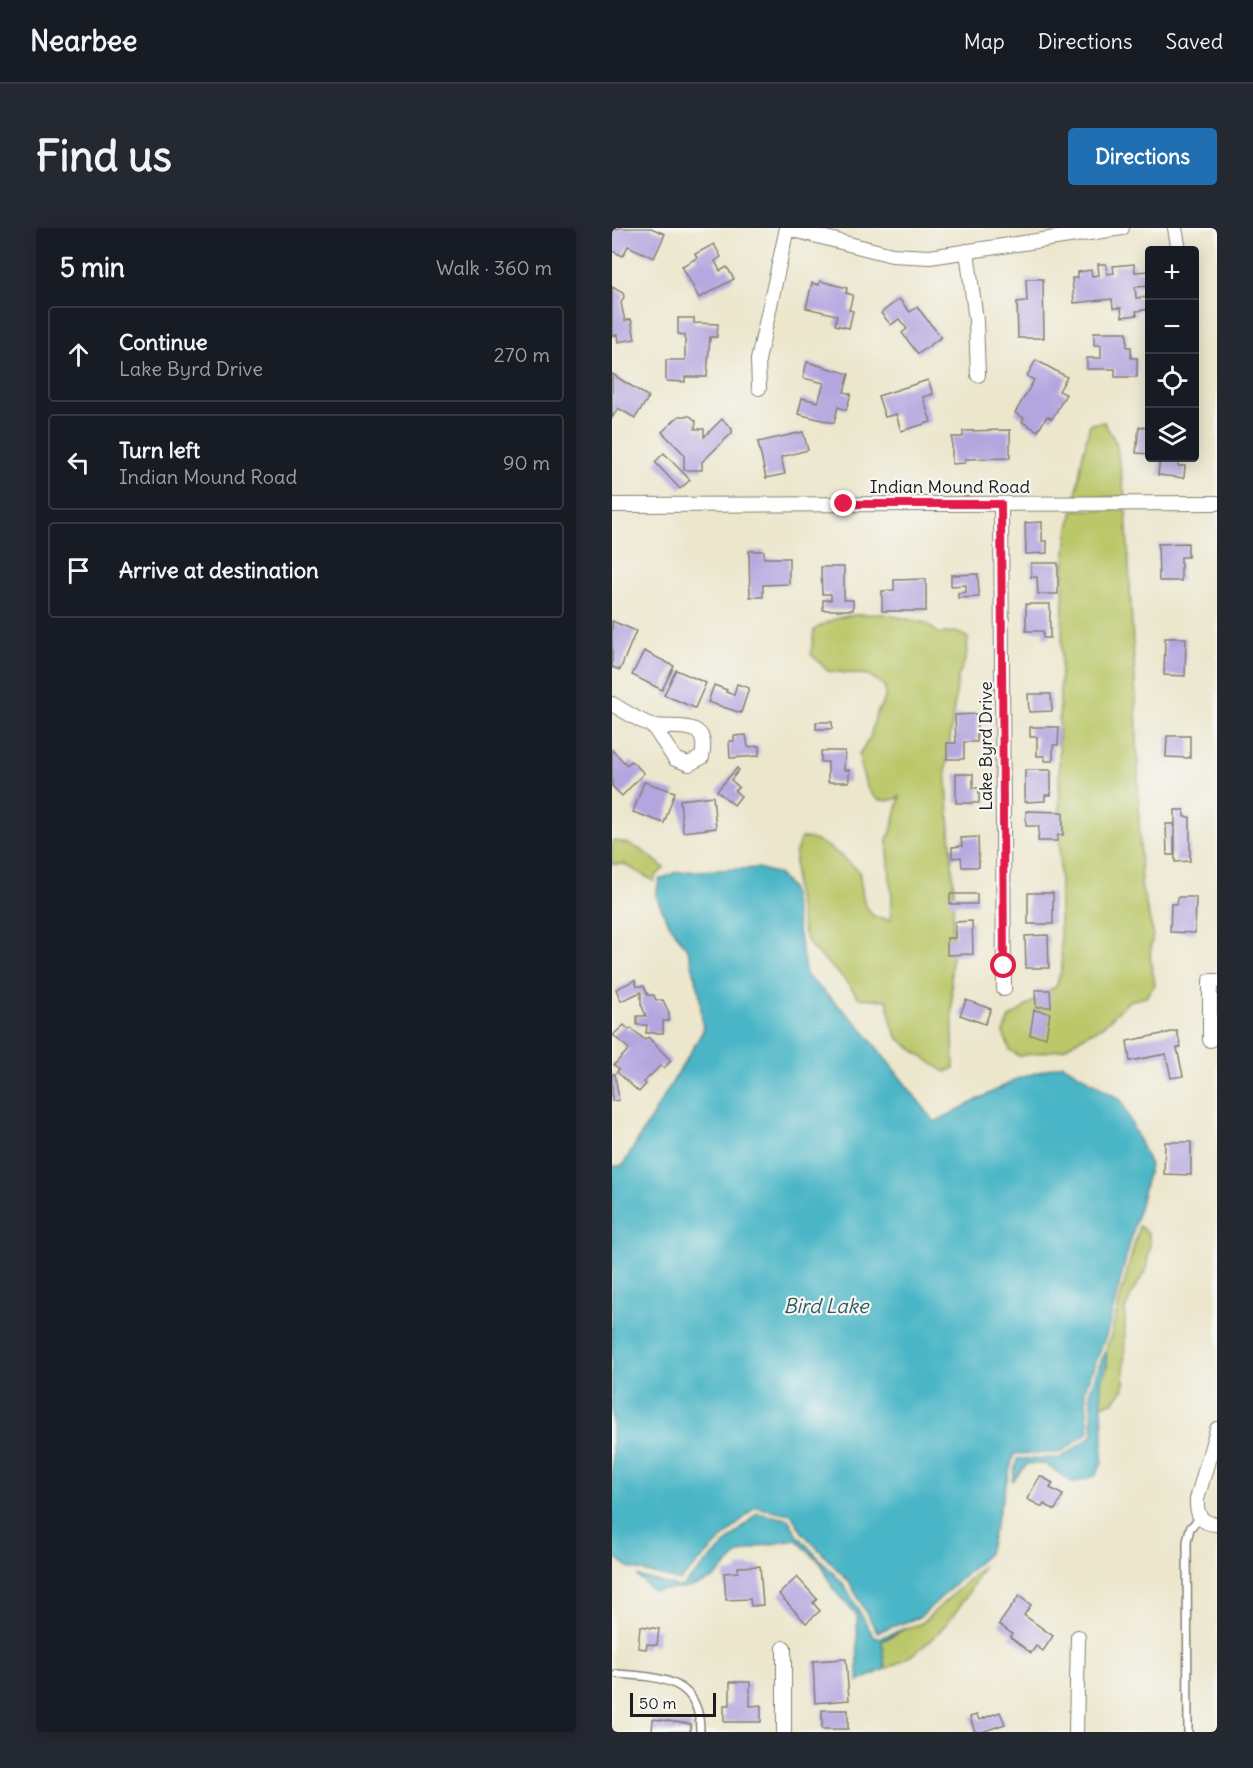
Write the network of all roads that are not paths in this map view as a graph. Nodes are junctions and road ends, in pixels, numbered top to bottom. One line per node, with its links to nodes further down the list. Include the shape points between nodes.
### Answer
1 (786, 228): 5 (street, via 892,255 930,257); 7 (street, via 758,360)
2 (1122, 228): 5 (street)
3 (1175, 228): 4 (street)
4 (1178, 246)
5 (967, 251): 6 (street)
6 (978, 375)
7 (759, 388)
8 (1217, 503): 9 (street, Indian Mound Road)
9 (1001, 504): 10 (street, Indian Mound Road); 14 (street, Lake Byrd Drive)
10 (612, 505)
11 (612, 704): 12 (street)
12 (653, 726)
13 (1217, 981): 15 (street, via 1210,981)
14 (1004, 989)
15 (1210, 1040)
16 (1217, 1429): 17 (street, via 1197,1499)
17 (1200, 1518): 18 (street); 25 (lane, via 1190,1528 1187,1542)
18 (1217, 1524)
19 (1078, 1637): 24 (street)
20 (784, 1648): 23 (street)
21 (617, 1674): 22 (lane, via 656,1676 677,1685 694,1698)
22 (700, 1732)
23 (784, 1732)
24 (1076, 1732)
25 (1188, 1732)

